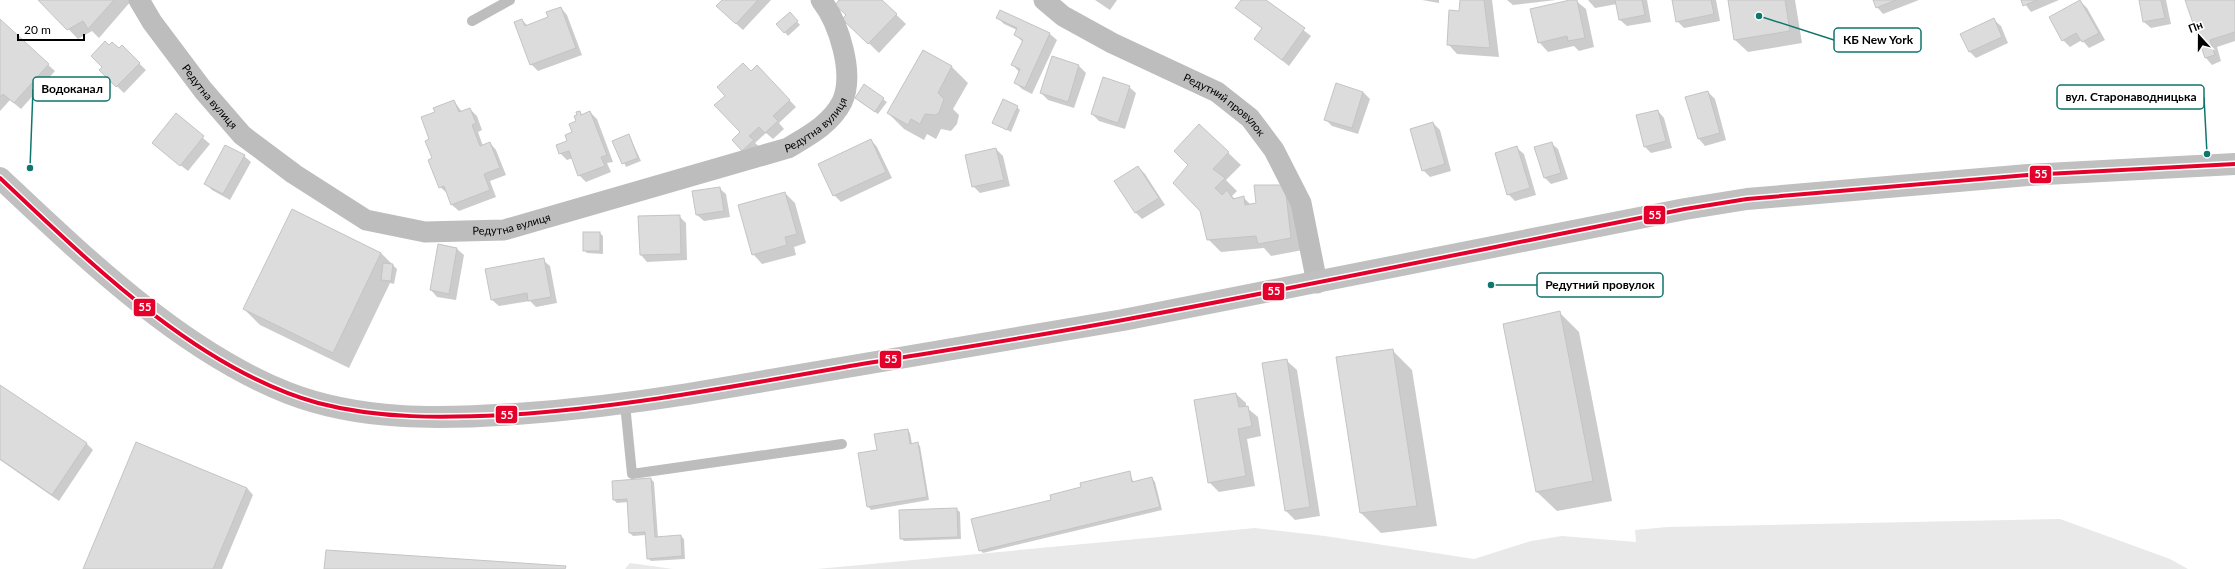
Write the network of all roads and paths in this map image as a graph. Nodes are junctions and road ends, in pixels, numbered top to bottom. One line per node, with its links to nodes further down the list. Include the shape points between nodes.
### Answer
1 (140, 0): 3 (street, Редутна вулиця, via 152,22 203,90 242,136 294,174 366,220 425,232 504,230 788,148 822,127 842,102 846,78 843,50 837,26)
2 (510, 0): 5 (lane)
3 (821, 0)
4 (1044, 0): 8 (street, Редутний провулок, via 1064,16 1112,43 1216,92 1250,118 1274,150 1301,203)
5 (472, 21)
6 (2235, 164): 8 (main road, via 2028,175 1747,199 1685,209)
7 (0, 178): 9 (main road, via 163,320 233,366 288,393 360,412 447,418)
8 (1317, 283): 9 (main road, via 1123,320)
9 (625, 404): 10 (lane, via 632,474)
10 (842, 444)

